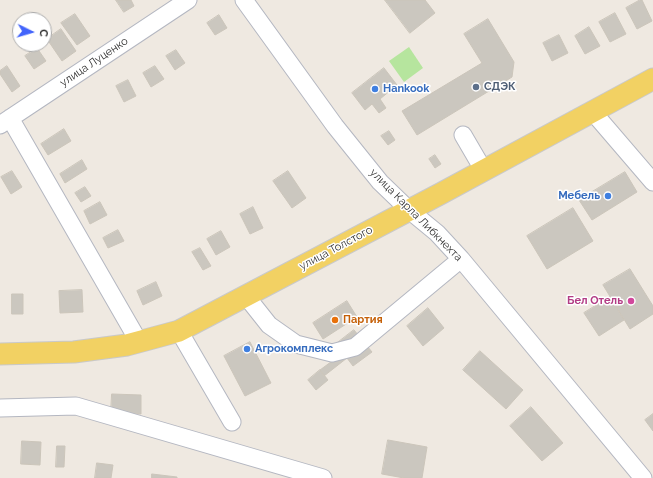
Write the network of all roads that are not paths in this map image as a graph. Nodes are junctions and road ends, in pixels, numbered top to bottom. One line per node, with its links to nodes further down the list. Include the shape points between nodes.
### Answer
1 (188, 0): 5 (street, улица Луценко)
2 (244, 0): 9 (street, улица Карла Либкнехта, via 335,126 380,182)
3 (653, 79): 4 (main road, улица Толстого)
4 (592, 111): 7 (main road, улица Толстого); 8 (street)
5 (5, 121): 13 (street)
6 (463, 135): 7 (street)
7 (484, 171): 9 (main road, улица Толстого)
8 (653, 182)
9 (409, 210): 10 (street, улица Карла Либкнехта, via 437,233); 11 (main road, улица Толстого)
10 (461, 259): 11 (street, via 355,347 332,353 296,344 269,325); 18 (street, улица Карла Либкнехта)
11 (246, 296): 12 (main road, улица Толстого)
12 (179, 331): 13 (main road, улица Толстого); 16 (street)
13 (140, 342): 14 (main road, улица Толстого, via 74,352)
14 (0, 354)
15 (0, 408): 17 (street, via 76,406)
16 (232, 422)
17 (323, 478)
18 (643, 478)

